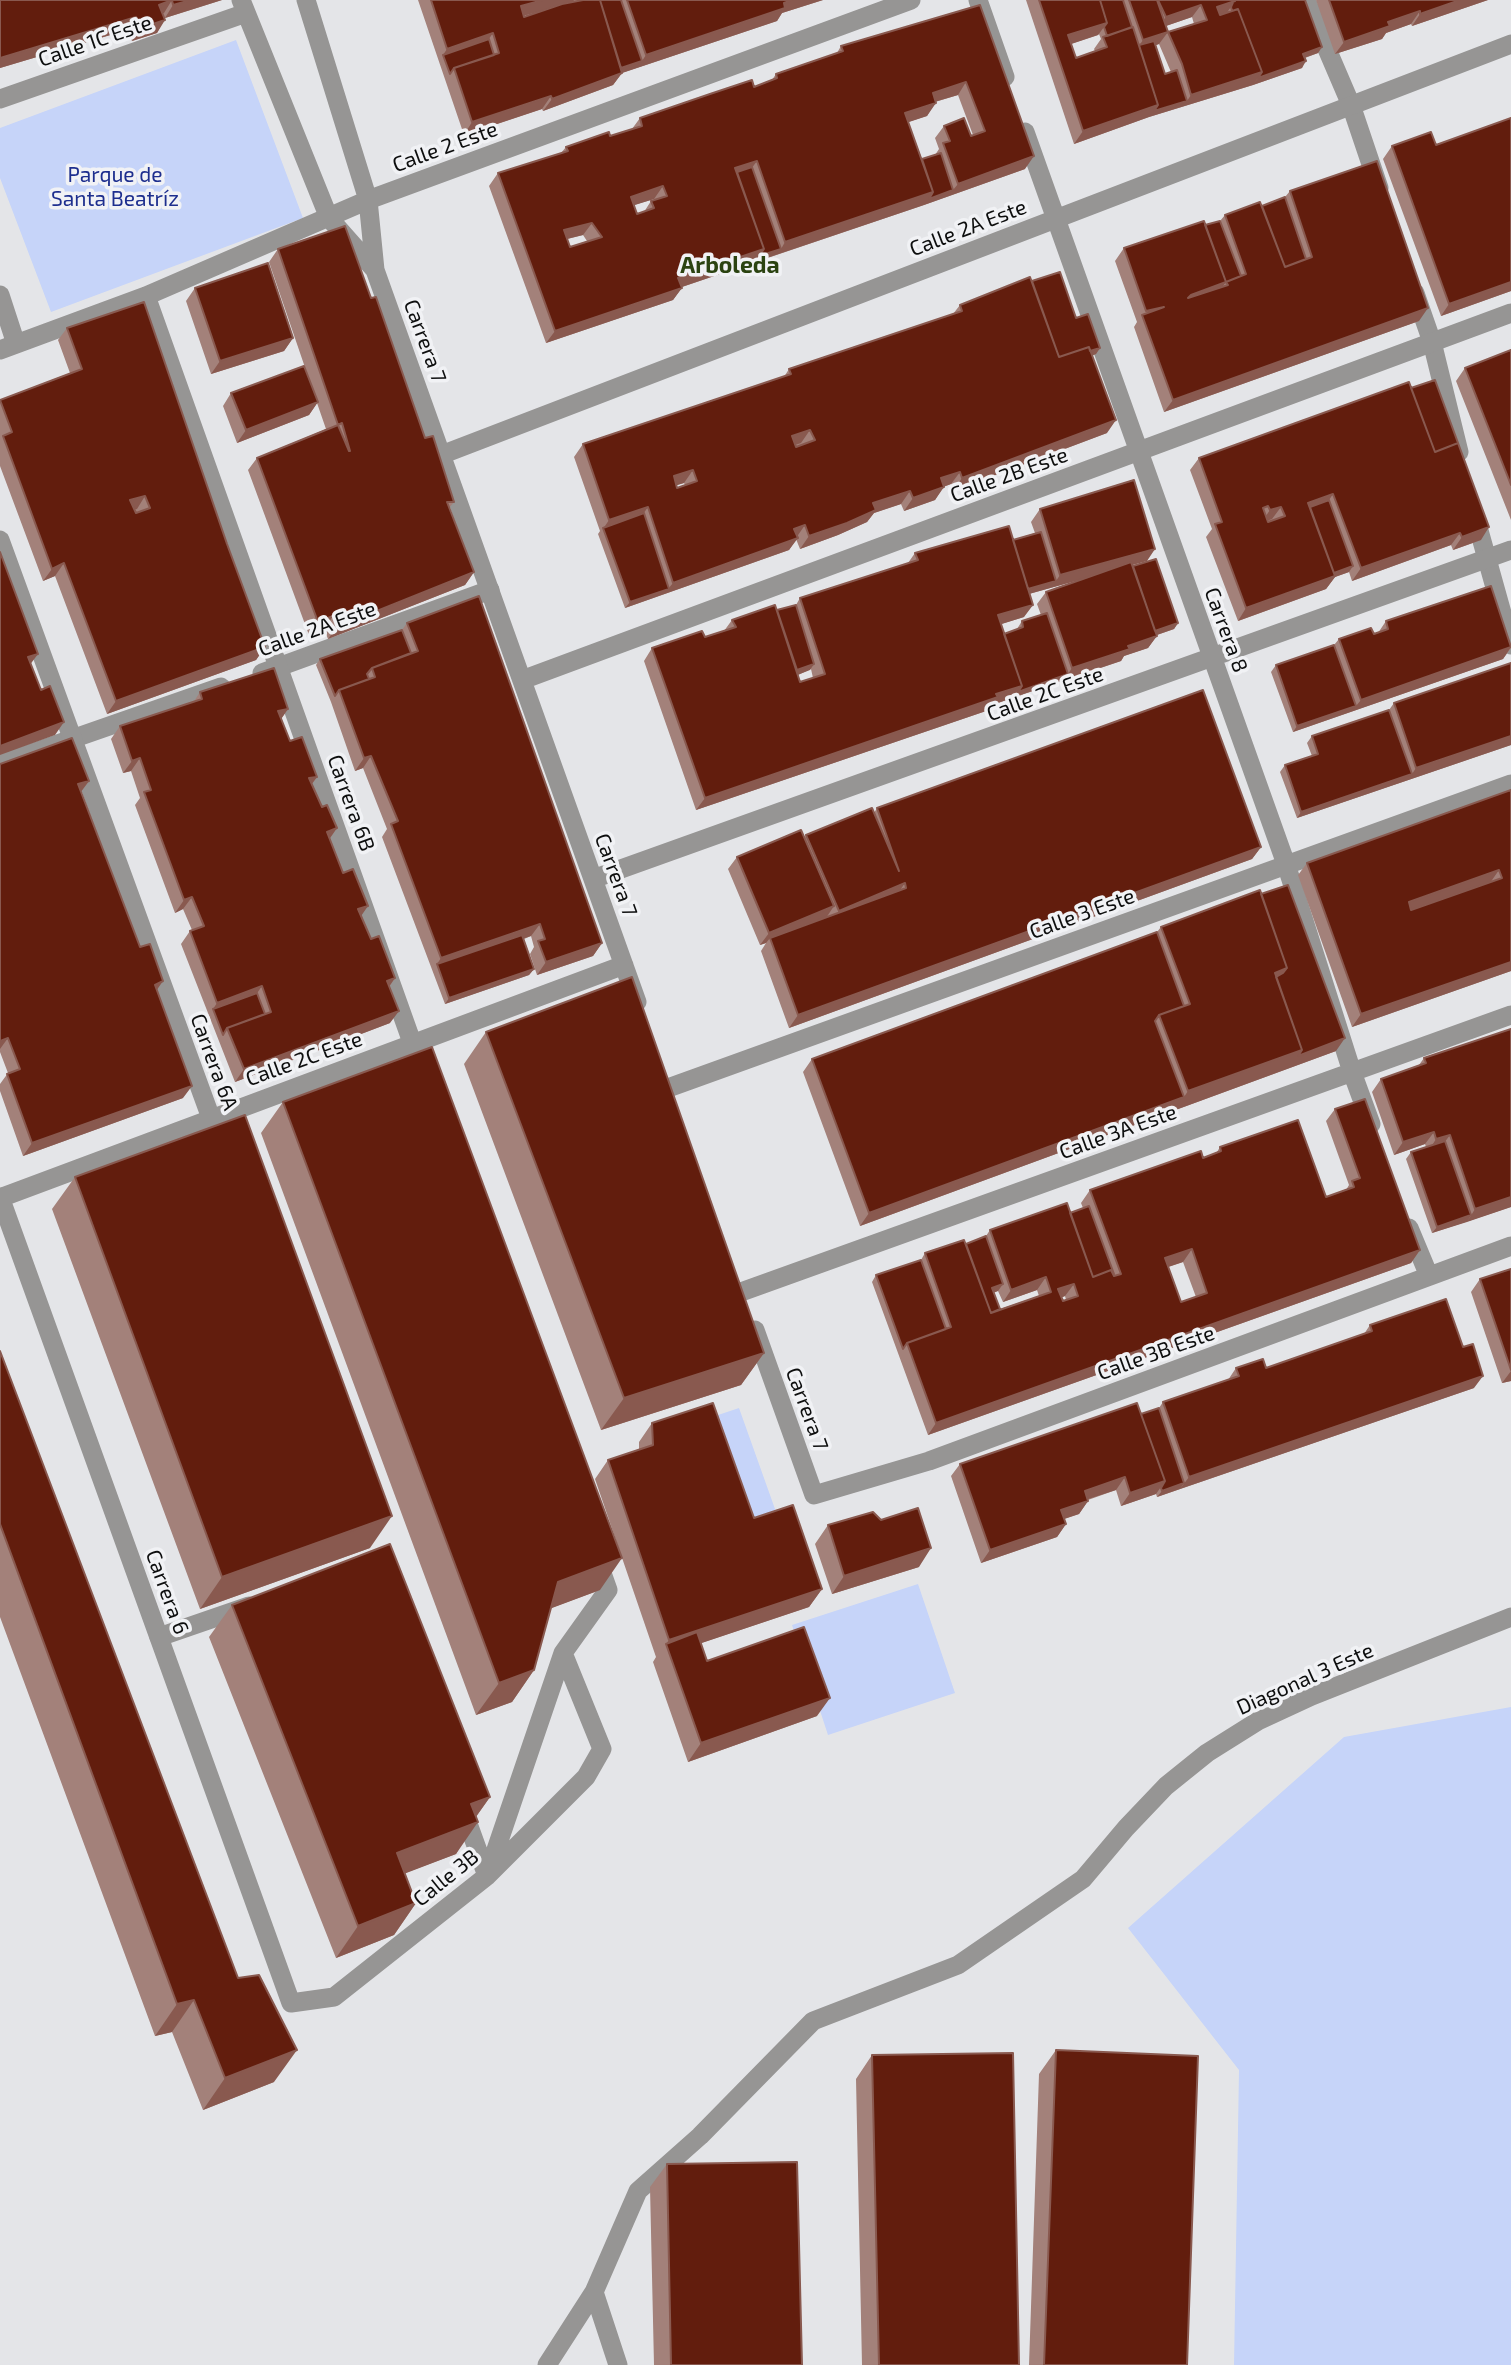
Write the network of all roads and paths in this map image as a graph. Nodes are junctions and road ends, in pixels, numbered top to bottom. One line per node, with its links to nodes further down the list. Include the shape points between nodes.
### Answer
1 (306, 0): 11 (street, Carrera 7)
2 (911, 0): 11 (street, Calle 2 Este)
3 (978, 0): 7 (street)
4 (1306, 0): 9 (street)
5 (243, 6): 8 (street, Calle 1C Este); 13 (street, Carrera 7)
6 (1511, 44): 9 (street, Calle 2A Este)
7 (1010, 90)
8 (0, 99)
9 (1351, 106): 12 (street); 14 (street, Calle 2A Este)
10 (1019, 116): 14 (street, Carrera 8)
11 (369, 200): 13 (street, Calle 2 Este); 15 (street, Carrera 7)
12 (1387, 211)
13 (329, 218): 15 (street, Carrera 7); 18 (street, Calle 2 Este)
14 (1056, 219): 22 (street, Carrera 8); 23 (street, Calle 2A Este)
15 (375, 270): 23 (street, Carrera 7)
16 (1409, 276): 20 (street)
17 (0, 295): 21 (street)
18 (146, 296): 21 (street, Calle 2 Este); 32 (street, Carrera 6B)
19 (1511, 313): 20 (street, Calle 2B Este)
20 (1432, 342): 22 (street, Calle 2B Este); 24 (street)
21 (8, 347)
22 (1138, 451): 31 (street, Carrera 8); 33 (street, Calle 2B Este)
23 (441, 455): 29 (street, Carrera 7)
24 (1462, 464)
25 (1469, 491): 28 (street)
26 (0, 540): 34 (street, Carrera 6A)
27 (1511, 550): 28 (street, Calle 2C Este)
28 (1486, 559): 30 (street); 31 (street, Calle 2C Este)
29 (490, 590): 32 (street, Calle 2A Este); 33 (street, Carrera 7)
30 (1511, 645)
31 (1212, 658): 37 (street, Carrera 8); 38 (street, Calle 2C Este)
32 (279, 668): 34 (street, Calle 2A Este); 42 (street, Carrera 6B)
33 (522, 680): 38 (street, Carrera 7)
34 (72, 737): 35 (street, Calle 2A Este); 46 (street, Carrera 6A)
35 (0, 764)
36 (1511, 784): 37 (street, Calle 3 Este)
37 (1286, 864): 43 (street, Carrera 8); 44 (street, Calle 3 Este)
38 (593, 879): 39 (street, Carrera 7)
39 (624, 965): 40 (street, Carrera 7); 42 (street, Calle 2C Este)
40 (642, 1014)
41 (1511, 1015): 43 (street, Calle 3A Este)
42 (412, 1043): 45 (street, Carrera 6B); 46 (street, Calle 2C Este)
43 (1352, 1073): 47 (street, Carrera 8); 53 (street, Calle 3A Este)
44 (668, 1088)
45 (431, 1096)
46 (211, 1118): 48 (street, Carrera 6A); 49 (street, Calle 2C Este)
47 (1375, 1137)
48 (230, 1170)
49 (0, 1198): 58 (street, Carrera 6)
50 (1404, 1214): 52 (street)
51 (1511, 1246): 52 (street, Calle 3B Este)
52 (1429, 1276): 54 (street, Calle 3B Este, via 929,1461)
53 (743, 1298): 54 (street, Carrera 7)
54 (814, 1495)
55 (589, 1538): 59 (street, via 608,1590)
56 (271, 1598): 58 (street)
57 (1511, 1617): 63 (street, Diagonal 3 Este, via 1258,1721 1166,1786 1083,1878 958,1965 813,2021 700,2136 638,2191)
58 (159, 1637): 62 (street, Carrera 6)
59 (563, 1653): 61 (street); 61 (street, Calle 3B, via 602,1749 586,1777)
60 (454, 1787): 61 (street)
61 (486, 1876): 62 (street, Calle 3B, via 334,1997)
62 (291, 2003)
63 (594, 2292): 64 (street, Diagonal 3 Este); 65 (street)
64 (547, 2365)
65 (618, 2365)

